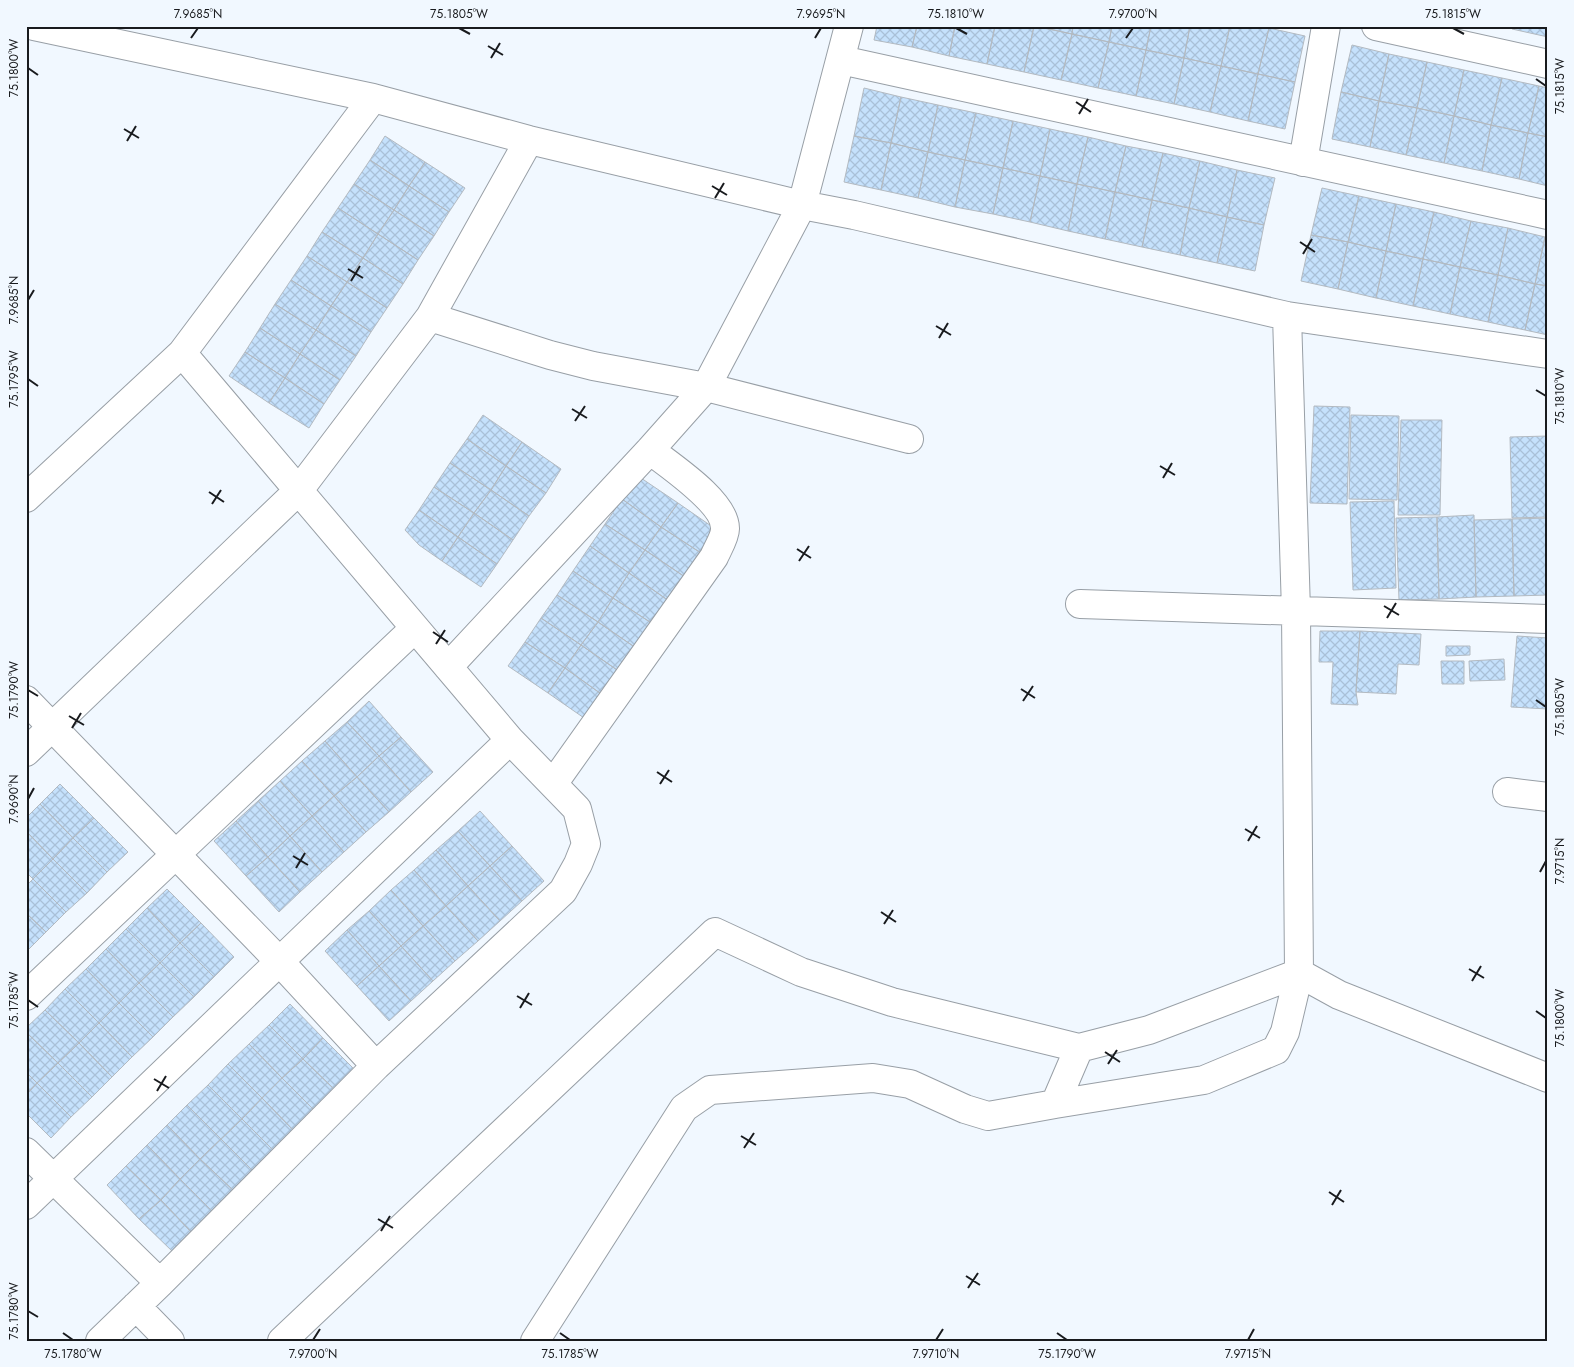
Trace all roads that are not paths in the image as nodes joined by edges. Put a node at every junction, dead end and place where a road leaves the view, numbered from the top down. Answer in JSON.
{"nodes":[{"id":1,"x":34,"y":26,"type":"edge"},
{"id":2,"x":849,"y":26,"type":"edge"},
{"id":3,"x":1326,"y":26,"type":"edge"},
{"id":4,"x":1376,"y":26,"type":"edge"},
{"id":5,"x":841,"y":60,"type":"junction"},
{"id":6,"x":1548,"y":64,"type":"edge"},
{"id":7,"x":372,"y":98,"type":"junction"},
{"id":8,"x":529,"y":140,"type":"junction"},
{"id":9,"x":1303,"y":162,"type":"junction"},
{"id":10,"x":802,"y":205,"type":"junction"},
{"id":11,"x":1548,"y":215,"type":"edge"},
{"id":12,"x":1287,"y":316,"type":"junction"},
{"id":13,"x":430,"y":317,"type":"junction"},
{"id":14,"x":182,"y":353,"type":"junction"},
{"id":15,"x":1548,"y":354,"type":"edge"},
{"id":16,"x":706,"y":387,"type":"junction"},
{"id":17,"x":909,"y":439,"type":"dead end"},
{"id":18,"x":650,"y":450,"type":"junction"},
{"id":19,"x":298,"y":490,"type":"junction"},
{"id":20,"x":26,"y":498,"type":"edge"},
{"id":21,"x":1080,"y":604,"type":"dead end"},
{"id":22,"x":1296,"y":611,"type":"junction"},
{"id":23,"x":1548,"y":619,"type":"edge"},
{"id":24,"x":415,"y":628,"type":"junction"},
{"id":25,"x":448,"y":667,"type":"junction"},
{"id":26,"x":26,"y":700,"type":"edge"},
{"id":27,"x":52,"y":727,"type":"junction"},
{"id":28,"x":510,"y":740,"type":"junction"},
{"id":29,"x":26,"y":752,"type":"edge"},
{"id":30,"x":553,"y":784,"type":"junction"},
{"id":31,"x":1507,"y":792,"type":"dead end"},
{"id":32,"x":1548,"y":797,"type":"edge"},
{"id":33,"x":176,"y":854,"type":"junction"},
{"id":34,"x":280,"y":962,"type":"junction"},
{"id":35,"x":1299,"y":972,"type":"junction"},
{"id":36,"x":26,"y":996,"type":"edge"},
{"id":37,"x":1079,"y":1048,"type":"junction"},
{"id":38,"x":376,"y":1066,"type":"junction"},
{"id":39,"x":1548,"y":1078,"type":"edge"},
{"id":40,"x":1055,"y":1104,"type":"junction"},
{"id":41,"x":26,"y":1152,"type":"edge"},
{"id":42,"x":54,"y":1179,"type":"junction"},
{"id":43,"x":26,"y":1206,"type":"edge"},
{"id":44,"x":160,"y":1283,"type":"junction"},
{"id":45,"x":136,"y":1306,"type":"junction"},
{"id":46,"x":100,"y":1341,"type":"edge"},
{"id":47,"x":170,"y":1341,"type":"edge"},
{"id":48,"x":282,"y":1341,"type":"edge"},
{"id":49,"x":535,"y":1341,"type":"edge"}],
"edges":[{"from":1,"to":7,"type":"street"},
{"from":2,"to":5,"type":"street"},
{"from":3,"to":9,"type":"street"},
{"from":4,"to":6,"type":"street"},
{"from":5,"to":9,"type":"street"},
{"from":5,"to":10,"type":"street"},
{"from":7,"to":8,"type":"street"},
{"from":7,"to":14,"type":"street"},
{"from":8,"to":10,"type":"street"},
{"from":8,"to":13,"type":"street"},
{"from":9,"to":11,"type":"street"},
{"from":10,"to":12,"type":"street"},
{"from":10,"to":16,"type":"street"},
{"from":12,"to":15,"type":"street"},
{"from":12,"to":22,"type":"street"},
{"from":13,"to":16,"type":"street"},
{"from":13,"to":19,"type":"street"},
{"from":14,"to":19,"type":"street"},
{"from":14,"to":20,"type":"street"},
{"from":16,"to":17,"type":"street"},
{"from":16,"to":18,"type":"street"},
{"from":18,"to":25,"type":"street"},
{"from":18,"to":30,"type":"street"},
{"from":19,"to":24,"type":"street"},
{"from":19,"to":27,"type":"street"},
{"from":21,"to":22,"type":"street"},
{"from":22,"to":23,"type":"street"},
{"from":22,"to":35,"type":"street"},
{"from":24,"to":25,"type":"street"},
{"from":24,"to":33,"type":"street"},
{"from":25,"to":28,"type":"street"},
{"from":26,"to":27,"type":"street"},
{"from":27,"to":29,"type":"street"},
{"from":27,"to":33,"type":"street"},
{"from":28,"to":30,"type":"street"},
{"from":28,"to":34,"type":"street"},
{"from":30,"to":38,"type":"street"},
{"from":31,"to":32,"type":"street"},
{"from":33,"to":34,"type":"street"},
{"from":33,"to":36,"type":"street"},
{"from":34,"to":38,"type":"street"},
{"from":34,"to":42,"type":"street"},
{"from":35,"to":37,"type":"street"},
{"from":35,"to":39,"type":"street"},
{"from":35,"to":40,"type":"street"},
{"from":37,"to":40,"type":"street"},
{"from":37,"to":48,"type":"street"},
{"from":38,"to":44,"type":"street"},
{"from":40,"to":49,"type":"street"},
{"from":41,"to":42,"type":"street"},
{"from":42,"to":43,"type":"street"},
{"from":42,"to":44,"type":"street"},
{"from":44,"to":45,"type":"street"},
{"from":45,"to":46,"type":"street"},
{"from":45,"to":47,"type":"street"}]}
